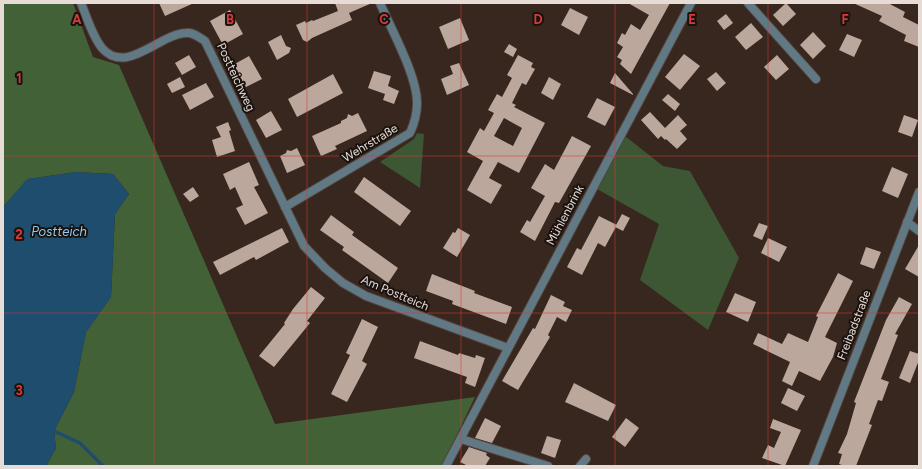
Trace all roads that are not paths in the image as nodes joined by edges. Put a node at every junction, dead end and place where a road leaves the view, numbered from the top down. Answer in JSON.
{"nodes":[{"id":1,"x":81,"y":3,"type":"edge"},
{"id":2,"x":380,"y":3,"type":"edge"},
{"id":3,"x":691,"y":3,"type":"edge"},
{"id":4,"x":748,"y":3,"type":"edge"},
{"id":5,"x":816,"y":79,"type":"dead end"},
{"id":6,"x":919,"y":192,"type":"edge"},
{"id":7,"x":285,"y":207,"type":"junction"},
{"id":8,"x":907,"y":222,"type":"junction"},
{"id":9,"x":919,"y":231,"type":"edge"},
{"id":10,"x":508,"y":348,"type":"junction"},
{"id":11,"x":461,"y":439,"type":"junction"},
{"id":12,"x":586,"y":459,"type":"dead end"},
{"id":13,"x":446,"y":466,"type":"edge"},
{"id":14,"x":548,"y":466,"type":"edge"},
{"id":15,"x":580,"y":466,"type":"edge"},
{"id":16,"x":813,"y":466,"type":"edge"}],
"edges":[{"from":1,"to":7,"type":"street","name":"Postteichweg"},
{"from":2,"to":7,"type":"street","name":"Wehrstraße"},
{"from":3,"to":10,"type":"street","name":"Mühlenbrink"},
{"from":4,"to":5,"type":"street"},
{"from":6,"to":8,"type":"street","name":"Freibadstraße"},
{"from":7,"to":10,"type":"street","name":"Am Postteich"},
{"from":8,"to":9,"type":"street"},
{"from":8,"to":16,"type":"street","name":"Freibadstraße"},
{"from":10,"to":11,"type":"street","name":"Mühlenbrink"},
{"from":11,"to":13,"type":"street","name":"Mühlenbrink"},
{"from":11,"to":14,"type":"street"},
{"from":12,"to":15,"type":"street"}]}
